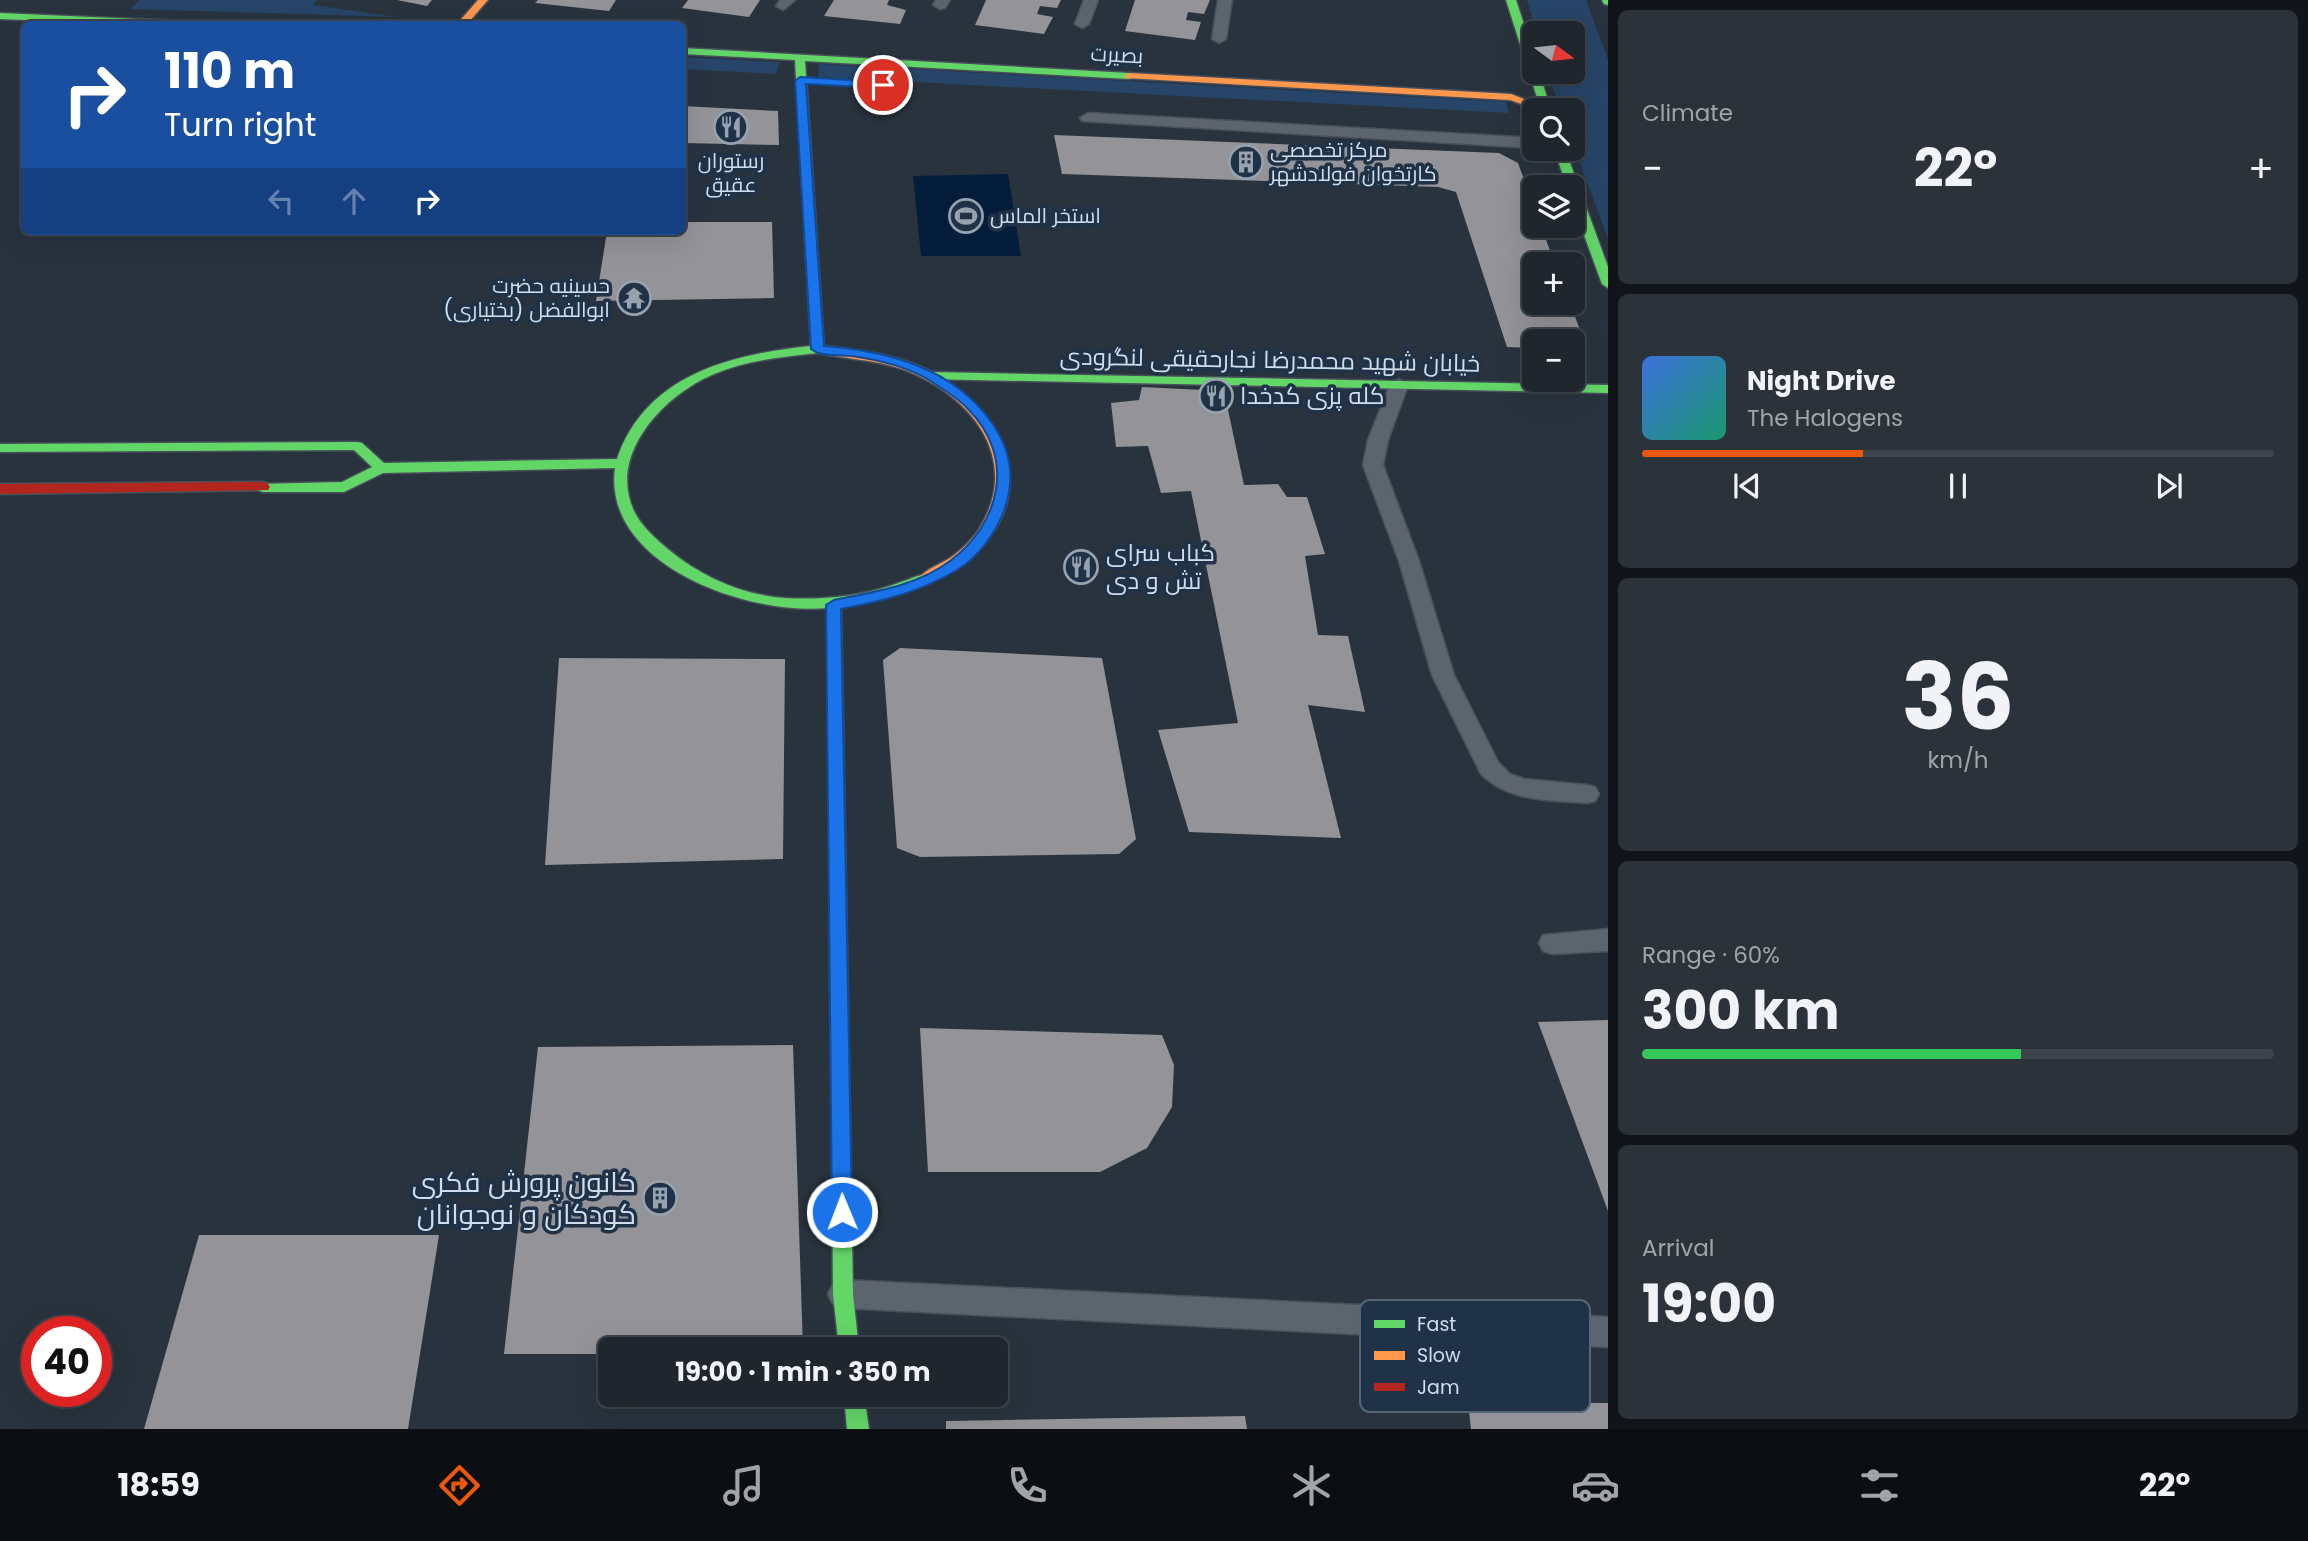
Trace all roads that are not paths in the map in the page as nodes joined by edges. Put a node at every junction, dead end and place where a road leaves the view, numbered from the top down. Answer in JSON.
{"nodes":[{"id":1,"x":483,"y":0,"type":"edge"},
{"id":2,"x":1091,"y":0,"type":"edge"},
{"id":3,"x":1225,"y":0,"type":"edge"},
{"id":4,"x":1511,"y":0,"type":"edge"},
{"id":5,"x":91,"y":3,"type":"dead end"},
{"id":6,"x":0,"y":16,"type":"edge"},
{"id":7,"x":72,"y":20,"type":"junction"},
{"id":8,"x":100,"y":21,"type":"edge"},
{"id":9,"x":465,"y":21,"type":"edge"},
{"id":10,"x":1082,"y":24,"type":"dead end"},
{"id":11,"x":1219,"y":39,"type":"dead end"},
{"id":12,"x":686,"y":51,"type":"edge"},
{"id":13,"x":800,"y":59,"type":"junction"},
{"id":14,"x":1540,"y":98,"type":"edge"},
{"id":15,"x":1522,"y":101,"type":"edge"},
{"id":16,"x":1522,"y":117,"type":"edge"},
{"id":17,"x":1088,"y":118,"type":"dead end"},
{"id":18,"x":1519,"y":118,"type":"dead end"},
{"id":19,"x":1522,"y":142,"type":"edge"},
{"id":20,"x":1585,"y":220,"type":"edge"},
{"id":21,"x":1608,"y":284,"type":"edge"},
{"id":22,"x":818,"y":349,"type":"junction"},
{"id":23,"x":931,"y":376,"type":"junction"},
{"id":24,"x":1399,"y":385,"type":"junction"},
{"id":25,"x":1608,"y":389,"type":"edge"},
{"id":26,"x":0,"y":448,"type":"edge"},
{"id":27,"x":81,"y":448,"type":"junction"},
{"id":28,"x":621,"y":463,"type":"junction"},
{"id":29,"x":381,"y":468,"type":"junction"},
{"id":30,"x":0,"y":489,"type":"edge"},
{"id":31,"x":62,"y":489,"type":"junction"},
{"id":32,"x":834,"y":605,"type":"junction"},
{"id":33,"x":1587,"y":794,"type":"dead end"},
{"id":34,"x":1608,"y":940,"type":"edge"},
{"id":35,"x":1552,"y":943,"type":"dead end"},
{"id":36,"x":843,"y":1294,"type":"junction"},
{"id":37,"x":1360,"y":1320,"type":"edge"},
{"id":38,"x":1590,"y":1331,"type":"edge"},
{"id":39,"x":1608,"y":1332,"type":"edge"},
{"id":40,"x":848,"y":1337,"type":"edge"},
{"id":41,"x":855,"y":1407,"type":"edge"},
{"id":42,"x":858,"y":1429,"type":"edge"}],
"edges":[{"from":1,"to":9,"type":"street"},
{"from":2,"to":10,"type":"lane"},
{"from":3,"to":11,"type":"lane"},
{"from":4,"to":14,"type":"street"},
{"from":5,"to":7,"type":"street"},
{"from":6,"to":7,"type":"street"},
{"from":7,"to":8,"type":"street"},
{"from":12,"to":13,"type":"street","name":"بصیرت"},
{"from":13,"to":15,"type":"street","name":"بصیرت"},
{"from":13,"to":22,"type":"street"},
{"from":16,"to":18,"type":"street"},
{"from":17,"to":19,"type":"lane"},
{"from":20,"to":21,"type":"street"},
{"from":22,"to":23,"type":"street"},
{"from":22,"to":28,"type":"street"},
{"from":23,"to":24,"type":"street","name":"خیابان شهید محمدرضا نجارحقیقی لنگرودی"},
{"from":23,"to":32,"type":"street"},
{"from":24,"to":25,"type":"street","name":"خیابان شهید محمدرضا نجارحقیقی لنگرودی"},
{"from":24,"to":33,"type":"lane"},
{"from":26,"to":27,"type":"street"},
{"from":27,"to":29,"type":"street"},
{"from":27,"to":31,"type":"street"},
{"from":28,"to":29,"type":"street"},
{"from":28,"to":32,"type":"street"},
{"from":29,"to":31,"type":"street"},
{"from":30,"to":31,"type":"street"},
{"from":32,"to":36,"type":"street"},
{"from":34,"to":35,"type":"lane"},
{"from":36,"to":37,"type":"lane"},
{"from":36,"to":40,"type":"street"},
{"from":38,"to":39,"type":"lane"},
{"from":41,"to":42,"type":"street"}]}
